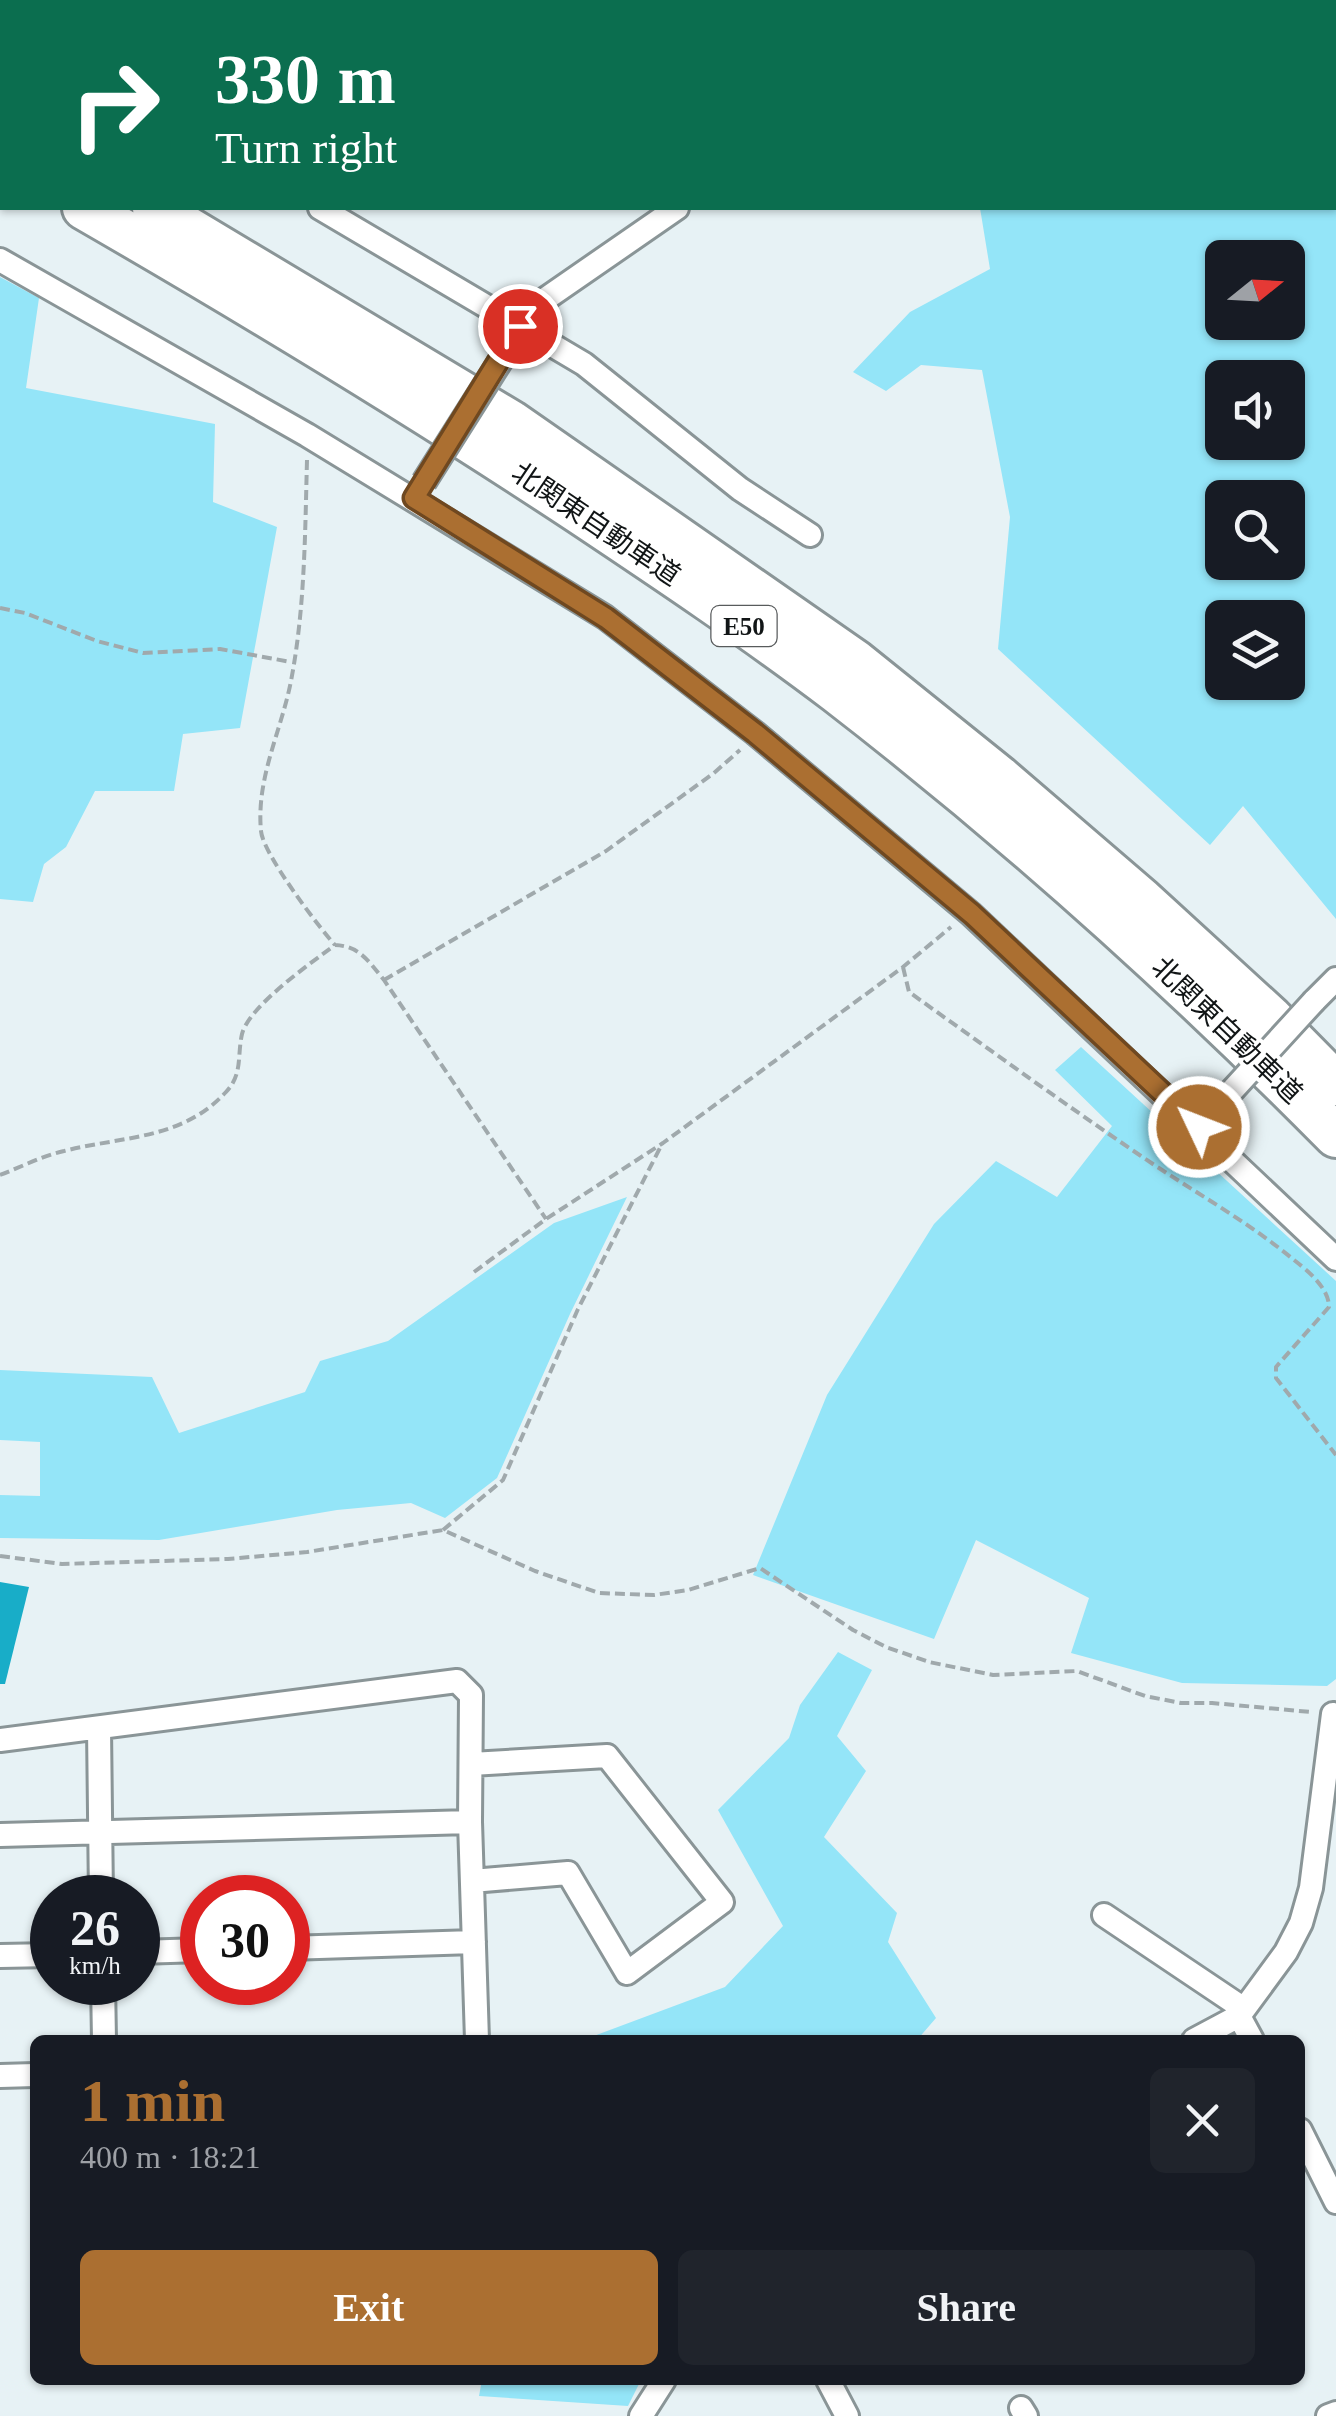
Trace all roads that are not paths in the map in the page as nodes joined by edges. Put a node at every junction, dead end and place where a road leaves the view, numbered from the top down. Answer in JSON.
{"nodes":[{"id":1,"x":87,"y":210,"type":"edge"},
{"id":2,"x":157,"y":210,"type":"edge"},
{"id":3,"x":323,"y":210,"type":"edge"},
{"id":4,"x":674,"y":210,"type":"edge"},
{"id":5,"x":0,"y":260,"type":"edge"},
{"id":6,"x":517,"y":333,"type":"junction"},
{"id":7,"x":419,"y":490,"type":"junction"},
{"id":8,"x":810,"y":535,"type":"dead end"},
{"id":9,"x":1336,"y":978,"type":"edge"},
{"id":10,"x":1336,"y":1084,"type":"edge"},
{"id":11,"x":1203,"y":1122,"type":"junction"},
{"id":12,"x":1336,"y":1136,"type":"edge"},
{"id":13,"x":1336,"y":1259,"type":"edge"},
{"id":14,"x":1333,"y":1714,"type":"road end"},
{"id":15,"x":99,"y":1728,"type":"junction"},
{"id":16,"x":0,"y":1740,"type":"edge"},
{"id":17,"x":471,"y":1764,"type":"junction"},
{"id":18,"x":470,"y":1822,"type":"junction"},
{"id":19,"x":99,"y":1832,"type":"junction"},
{"id":20,"x":0,"y":1835,"type":"edge"},
{"id":21,"x":100,"y":1875,"type":"edge"},
{"id":22,"x":472,"y":1880,"type":"junction"},
{"id":23,"x":1104,"y":1916,"type":"dead end"},
{"id":24,"x":474,"y":1942,"type":"junction"},
{"id":25,"x":310,"y":1947,"type":"edge"},
{"id":26,"x":30,"y":1955,"type":"edge"},
{"id":27,"x":0,"y":1956,"type":"edge"},
{"id":28,"x":104,"y":2005,"type":"edge"},
{"id":29,"x":1241,"y":2012,"type":"junction"},
{"id":30,"x":104,"y":2035,"type":"edge"},
{"id":31,"x":477,"y":2035,"type":"edge"},
{"id":32,"x":1202,"y":2035,"type":"edge"},
{"id":33,"x":1250,"y":2035,"type":"edge"},
{"id":34,"x":30,"y":2075,"type":"edge"},
{"id":35,"x":0,"y":2076,"type":"edge"},
{"id":36,"x":1305,"y":2140,"type":"edge"},
{"id":37,"x":1336,"y":2202,"type":"edge"},
{"id":38,"x":661,"y":2385,"type":"edge"},
{"id":39,"x":831,"y":2385,"type":"edge"},
{"id":40,"x":1336,"y":2413,"type":"edge"},
{"id":41,"x":641,"y":2416,"type":"edge"},
{"id":42,"x":847,"y":2416,"type":"edge"},
{"id":43,"x":1328,"y":2416,"type":"edge"}],
"edges":[{"from":1,"to":12,"type":"highway","name":"北関東自動車道","number":"E50"},
{"from":2,"to":10,"type":"highway","name":"北関東自動車道","number":"E50"},
{"from":3,"to":6,"type":"street"},
{"from":4,"to":6,"type":"street"},
{"from":5,"to":7,"type":"street"},
{"from":6,"to":7,"type":"street","bridge":true},
{"from":6,"to":8,"type":"street"},
{"from":7,"to":11,"type":"street"},
{"from":9,"to":11,"type":"street","bridge":true},
{"from":11,"to":13,"type":"street"},
{"from":14,"to":29,"type":"street"},
{"from":15,"to":16,"type":"street"},
{"from":15,"to":17,"type":"street"},
{"from":15,"to":19,"type":"street"},
{"from":17,"to":18,"type":"street"},
{"from":17,"to":22,"type":"street"},
{"from":18,"to":19,"type":"street"},
{"from":18,"to":22,"type":"street"},
{"from":19,"to":20,"type":"street"},
{"from":19,"to":21,"type":"street"},
{"from":22,"to":24,"type":"street"},
{"from":23,"to":29,"type":"street"},
{"from":24,"to":25,"type":"street"},
{"from":24,"to":31,"type":"street"},
{"from":26,"to":27,"type":"street"},
{"from":28,"to":30,"type":"street"},
{"from":29,"to":32,"type":"street"},
{"from":29,"to":33,"type":"street"},
{"from":34,"to":35,"type":"street"},
{"from":36,"to":37,"type":"street"},
{"from":38,"to":41,"type":"street"},
{"from":39,"to":42,"type":"street"},
{"from":40,"to":43,"type":"street"}]}
